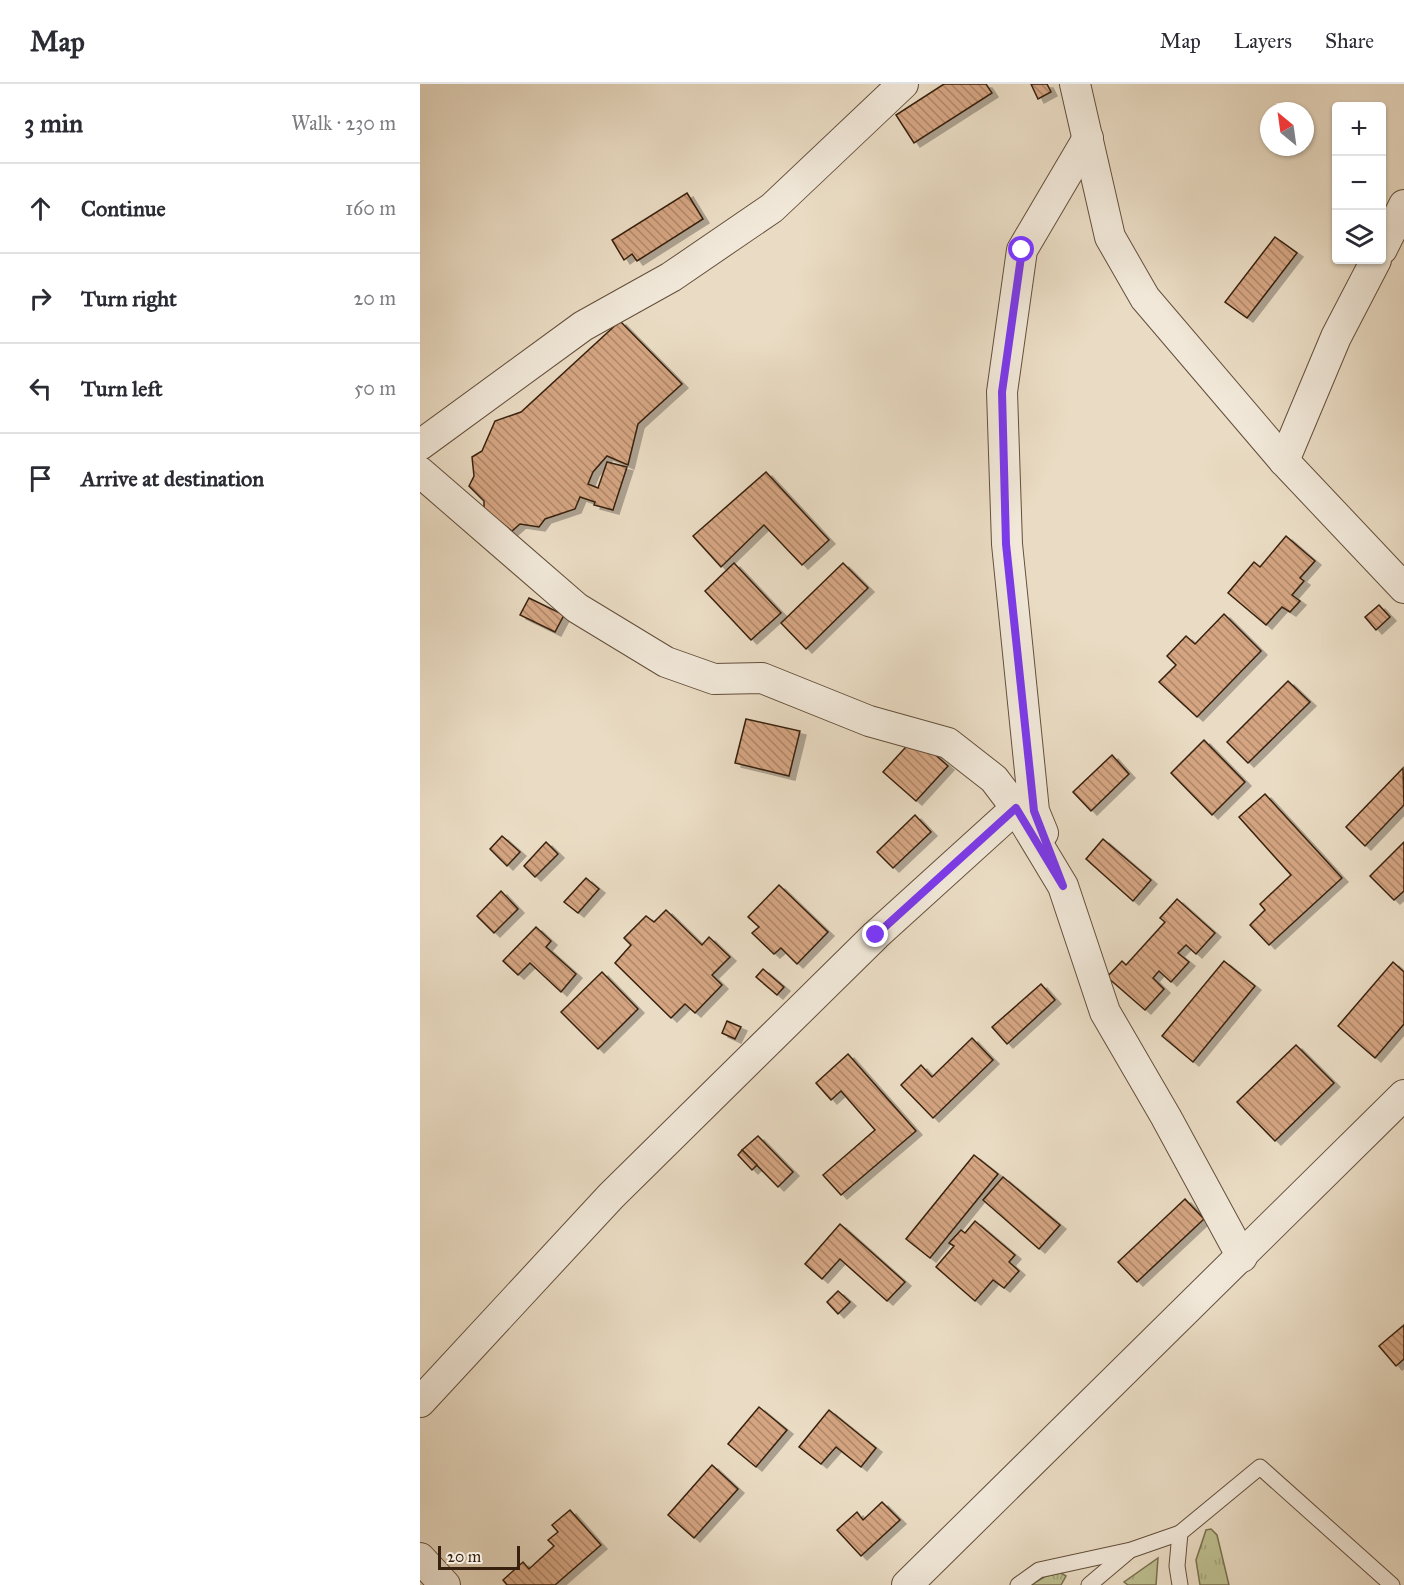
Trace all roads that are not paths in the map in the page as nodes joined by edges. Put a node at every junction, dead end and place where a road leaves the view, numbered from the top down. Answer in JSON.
{"nodes":[{"id":1,"x":903,"y":84,"type":"edge"},
{"id":2,"x":1077,"y":85,"type":"edge"},
{"id":3,"x":1088,"y":138,"type":"junction"},
{"id":4,"x":1404,"y":205,"type":"edge"},
{"id":5,"x":1386,"y":241,"type":"edge"},
{"id":6,"x":1374,"y":264,"type":"edge"},
{"id":7,"x":420,"y":445,"type":"edge"},
{"id":8,"x":1284,"y":461,"type":"junction"},
{"id":9,"x":420,"y":472,"type":"edge"},
{"id":10,"x":1404,"y":588,"type":"edge"},
{"id":11,"x":1016,"y":808,"type":"junction"},
{"id":12,"x":1063,"y":886,"type":"junction"},
{"id":13,"x":1404,"y":1095,"type":"edge"},
{"id":14,"x":1242,"y":1257,"type":"junction"},
{"id":15,"x":420,"y":1402,"type":"edge"},
{"id":16,"x":1180,"y":1533,"type":"junction"},
{"id":17,"x":1131,"y":1550,"type":"junction"},
{"id":18,"x":420,"y":1558,"type":"edge"},
{"id":19,"x":446,"y":1585,"type":"edge"},
{"id":20,"x":907,"y":1585,"type":"edge"},
{"id":21,"x":1018,"y":1585,"type":"edge"},
{"id":22,"x":1089,"y":1585,"type":"edge"},
{"id":23,"x":1180,"y":1585,"type":"edge"},
{"id":24,"x":1392,"y":1585,"type":"edge"}],
"edges":[{"from":1,"to":7,"type":"street"},
{"from":2,"to":3,"type":"street"},
{"from":3,"to":8,"type":"street"},
{"from":3,"to":12,"type":"street"},
{"from":4,"to":5,"type":"street"},
{"from":6,"to":8,"type":"street"},
{"from":8,"to":10,"type":"street"},
{"from":9,"to":11,"type":"street"},
{"from":11,"to":12,"type":"street"},
{"from":11,"to":15,"type":"street"},
{"from":12,"to":14,"type":"street"},
{"from":13,"to":14,"type":"street"},
{"from":14,"to":20,"type":"street"},
{"from":16,"to":17,"type":"lane"},
{"from":16,"to":23,"type":"lane"},
{"from":16,"to":24,"type":"lane"},
{"from":17,"to":21,"type":"lane"},
{"from":17,"to":22,"type":"lane"},
{"from":18,"to":19,"type":"street"}]}
